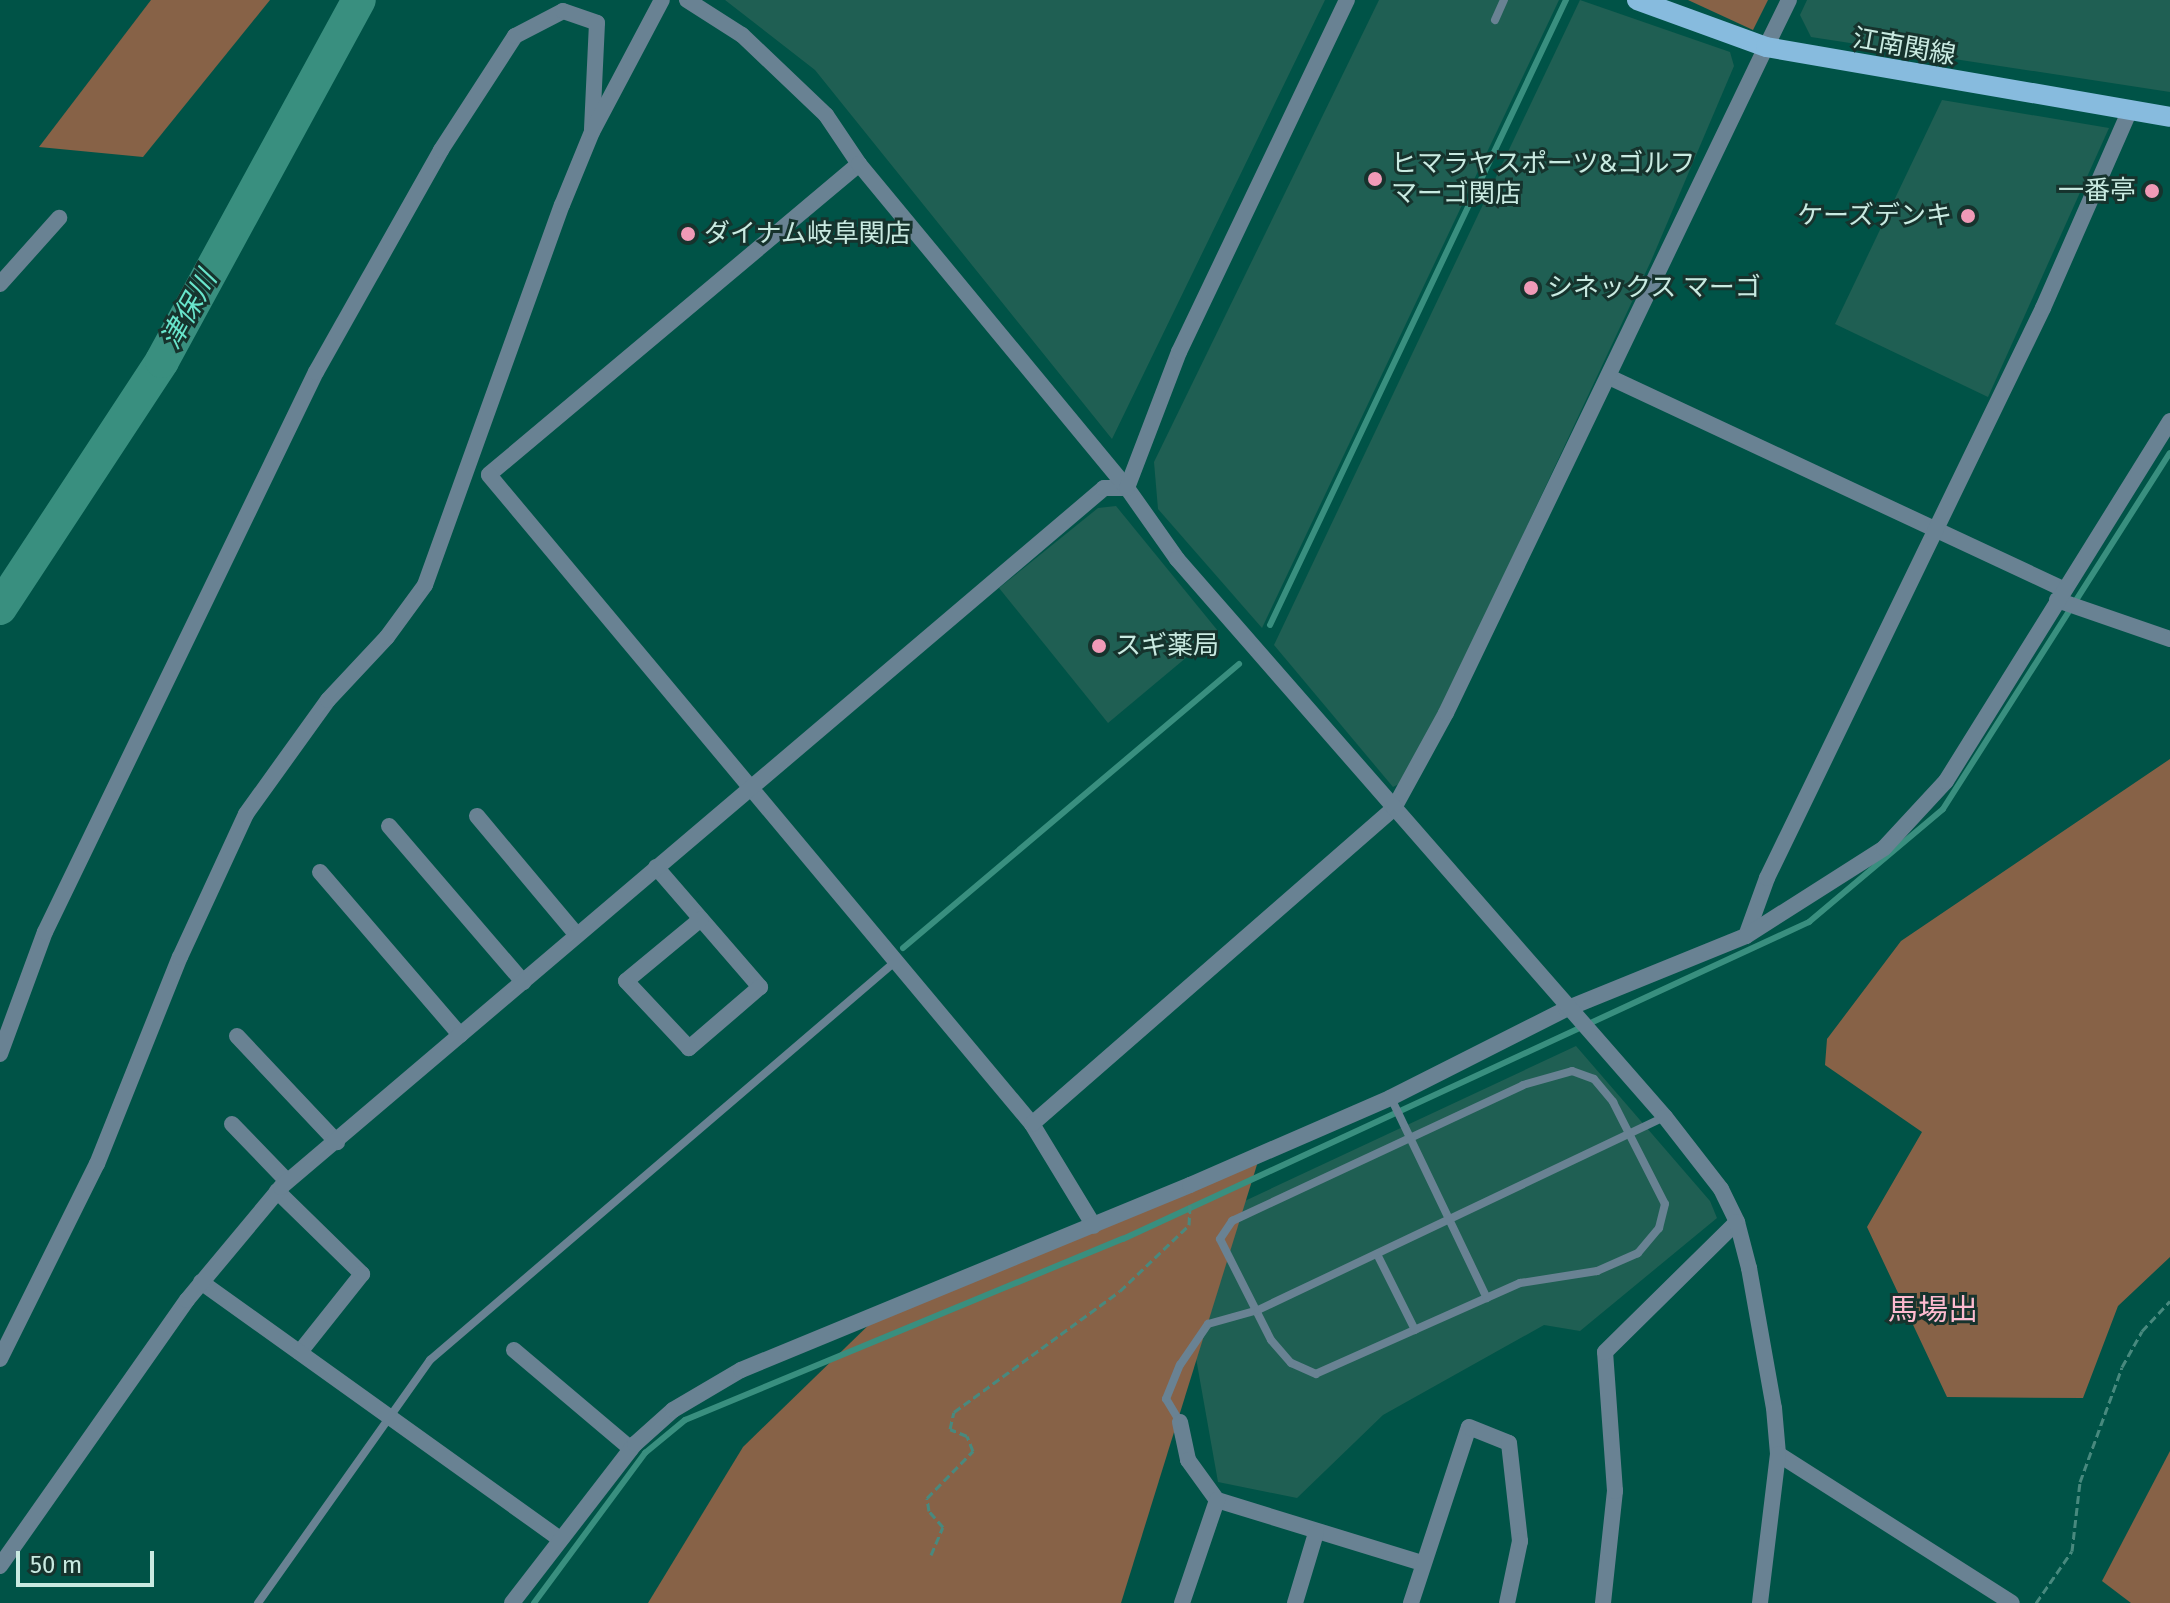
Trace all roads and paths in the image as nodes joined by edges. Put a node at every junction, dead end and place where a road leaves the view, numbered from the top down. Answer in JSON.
{"nodes":[{"id":1,"x":662,"y":0,"type":"edge"},
{"id":2,"x":687,"y":0,"type":"edge"},
{"id":3,"x":1347,"y":0,"type":"edge"},
{"id":4,"x":1504,"y":0,"type":"edge"},
{"id":5,"x":1637,"y":0,"type":"edge"},
{"id":6,"x":1789,"y":0,"type":"edge"},
{"id":7,"x":1495,"y":20,"type":"dead end"},
{"id":8,"x":1766,"y":47,"type":"junction"},
{"id":9,"x":2130,"y":110,"type":"junction"},
{"id":10,"x":2170,"y":117,"type":"edge"},
{"id":11,"x":592,"y":132,"type":"junction"},
{"id":12,"x":859,"y":164,"type":"junction"},
{"id":13,"x":59,"y":218,"type":"dead end"},
{"id":14,"x":0,"y":284,"type":"edge"},
{"id":15,"x":1609,"y":377,"type":"junction"},
{"id":16,"x":2170,"y":421,"type":"edge"},
{"id":17,"x":1127,"y":488,"type":"junction"},
{"id":18,"x":1934,"y":532,"type":"junction"},
{"id":19,"x":2060,"y":594,"type":"junction"},
{"id":20,"x":2170,"y":639,"type":"edge"},
{"id":21,"x":752,"y":786,"type":"junction"},
{"id":22,"x":1394,"y":808,"type":"junction"},
{"id":23,"x":477,"y":816,"type":"dead end"},
{"id":24,"x":389,"y":826,"type":"dead end"},
{"id":25,"x":656,"y":867,"type":"junction"},
{"id":26,"x":320,"y":872,"type":"dead end"},
{"id":27,"x":701,"y":919,"type":"junction"},
{"id":28,"x":577,"y":935,"type":"junction"},
{"id":29,"x":1746,"y":936,"type":"junction"},
{"id":30,"x":897,"y":960,"type":"junction"},
{"id":31,"x":523,"y":982,"type":"junction"},
{"id":32,"x":1566,"y":1009,"type":"junction"},
{"id":33,"x":460,"y":1035,"type":"junction"},
{"id":34,"x":237,"y":1036,"type":"dead end"},
{"id":35,"x":0,"y":1054,"type":"edge"},
{"id":36,"x":1390,"y":1098,"type":"junction"},
{"id":37,"x":1665,"y":1117,"type":"junction"},
{"id":38,"x":232,"y":1124,"type":"dead end"},
{"id":39,"x":1032,"y":1124,"type":"junction"},
{"id":40,"x":1633,"y":1132,"type":"junction"},
{"id":41,"x":1409,"y":1138,"type":"junction"},
{"id":42,"x":337,"y":1142,"type":"junction"},
{"id":43,"x":1190,"y":1185,"type":"junction"},
{"id":44,"x":282,"y":1186,"type":"junction"},
{"id":45,"x":1450,"y":1219,"type":"junction"},
{"id":46,"x":1737,"y":1222,"type":"junction"},
{"id":47,"x":1094,"y":1226,"type":"junction"},
{"id":48,"x":1377,"y":1254,"type":"junction"},
{"id":49,"x":201,"y":1282,"type":"junction"},
{"id":50,"x":1487,"y":1298,"type":"junction"},
{"id":51,"x":2170,"y":1301,"type":"edge"},
{"id":52,"x":1258,"y":1310,"type":"junction"},
{"id":53,"x":1415,"y":1330,"type":"junction"},
{"id":54,"x":514,"y":1350,"type":"dead end"},
{"id":55,"x":300,"y":1352,"type":"junction"},
{"id":56,"x":0,"y":1359,"type":"edge"},
{"id":57,"x":389,"y":1417,"type":"junction"},
{"id":58,"x":1180,"y":1422,"type":"joint"},
{"id":59,"x":631,"y":1449,"type":"junction"},
{"id":60,"x":1778,"y":1454,"type":"junction"},
{"id":61,"x":1217,"y":1500,"type":"junction"},
{"id":62,"x":1316,"y":1533,"type":"junction"},
{"id":63,"x":559,"y":1538,"type":"junction"},
{"id":64,"x":931,"y":1555,"type":"dead end"},
{"id":65,"x":1422,"y":1563,"type":"junction"},
{"id":66,"x":0,"y":1566,"type":"edge"},
{"id":67,"x":258,"y":1603,"type":"edge"},
{"id":68,"x":512,"y":1603,"type":"edge"},
{"id":69,"x":1182,"y":1603,"type":"edge"},
{"id":70,"x":1295,"y":1603,"type":"edge"},
{"id":71,"x":1411,"y":1603,"type":"edge"},
{"id":72,"x":1507,"y":1603,"type":"edge"},
{"id":73,"x":1603,"y":1603,"type":"edge"},
{"id":74,"x":1760,"y":1603,"type":"edge"},
{"id":75,"x":2012,"y":1603,"type":"edge"},
{"id":76,"x":2036,"y":1603,"type":"edge"}],
"edges":[{"from":1,"to":11,"type":"street"},
{"from":2,"to":12,"type":"street"},
{"from":3,"to":17,"type":"street"},
{"from":4,"to":7,"type":"lane"},
{"from":5,"to":8,"type":"main road","name":"江南関線"},
{"from":6,"to":8,"type":"street"},
{"from":8,"to":9,"type":"main road","name":"江南関線"},
{"from":8,"to":15,"type":"street"},
{"from":9,"to":10,"type":"main road","name":"江南関線"},
{"from":9,"to":18,"type":"street"},
{"from":11,"to":35,"type":"street"},
{"from":11,"to":56,"type":"street"},
{"from":12,"to":17,"type":"street"},
{"from":12,"to":21,"type":"street"},
{"from":13,"to":14,"type":"street"},
{"from":15,"to":18,"type":"street"},
{"from":15,"to":22,"type":"street"},
{"from":16,"to":19,"type":"street"},
{"from":17,"to":21,"type":"street"},
{"from":17,"to":22,"type":"street"},
{"from":18,"to":19,"type":"street"},
{"from":18,"to":29,"type":"street"},
{"from":19,"to":20,"type":"street"},
{"from":19,"to":29,"type":"street"},
{"from":21,"to":25,"type":"street"},
{"from":21,"to":30,"type":"street"},
{"from":22,"to":32,"type":"street"},
{"from":22,"to":39,"type":"street"},
{"from":23,"to":28,"type":"street"},
{"from":24,"to":31,"type":"street"},
{"from":25,"to":27,"type":"street"},
{"from":25,"to":28,"type":"street"},
{"from":26,"to":33,"type":"street"},
{"from":27,"to":27,"type":"street"},
{"from":28,"to":31,"type":"street"},
{"from":29,"to":32,"type":"street"},
{"from":30,"to":39,"type":"street"},
{"from":30,"to":57,"type":"lane"},
{"from":31,"to":33,"type":"street"},
{"from":32,"to":36,"type":"street"},
{"from":32,"to":37,"type":"street"},
{"from":33,"to":42,"type":"street"},
{"from":34,"to":42,"type":"street"},
{"from":36,"to":41,"type":"lane"},
{"from":36,"to":43,"type":"street"},
{"from":37,"to":40,"type":"lane"},
{"from":37,"to":46,"type":"street"},
{"from":38,"to":44,"type":"street"},
{"from":39,"to":47,"type":"street"},
{"from":40,"to":41,"type":"lane"},
{"from":40,"to":45,"type":"lane"},
{"from":40,"to":50,"type":"lane"},
{"from":41,"to":45,"type":"lane"},
{"from":41,"to":52,"type":"lane"},
{"from":42,"to":44,"type":"street"},
{"from":43,"to":47,"type":"street"},
{"from":43,"to":64,"type":"path"},
{"from":44,"to":49,"type":"street"},
{"from":44,"to":55,"type":"street"},
{"from":45,"to":48,"type":"lane"},
{"from":45,"to":50,"type":"lane"},
{"from":46,"to":60,"type":"street"},
{"from":46,"to":73,"type":"street"},
{"from":47,"to":59,"type":"street"},
{"from":48,"to":52,"type":"lane"},
{"from":48,"to":53,"type":"lane"},
{"from":49,"to":55,"type":"street"},
{"from":49,"to":66,"type":"street"},
{"from":50,"to":53,"type":"lane"},
{"from":51,"to":76,"type":"path"},
{"from":52,"to":53,"type":"lane"},
{"from":52,"to":58,"type":"lane"},
{"from":54,"to":59,"type":"street"},
{"from":55,"to":57,"type":"street"},
{"from":57,"to":63,"type":"street"},
{"from":57,"to":67,"type":"lane"},
{"from":58,"to":61,"type":"street"},
{"from":59,"to":63,"type":"street"},
{"from":60,"to":74,"type":"street"},
{"from":60,"to":75,"type":"street"},
{"from":61,"to":62,"type":"street"},
{"from":61,"to":69,"type":"street"},
{"from":62,"to":65,"type":"street"},
{"from":62,"to":70,"type":"street"},
{"from":63,"to":68,"type":"street"},
{"from":65,"to":71,"type":"street"},
{"from":65,"to":72,"type":"street"}]}
